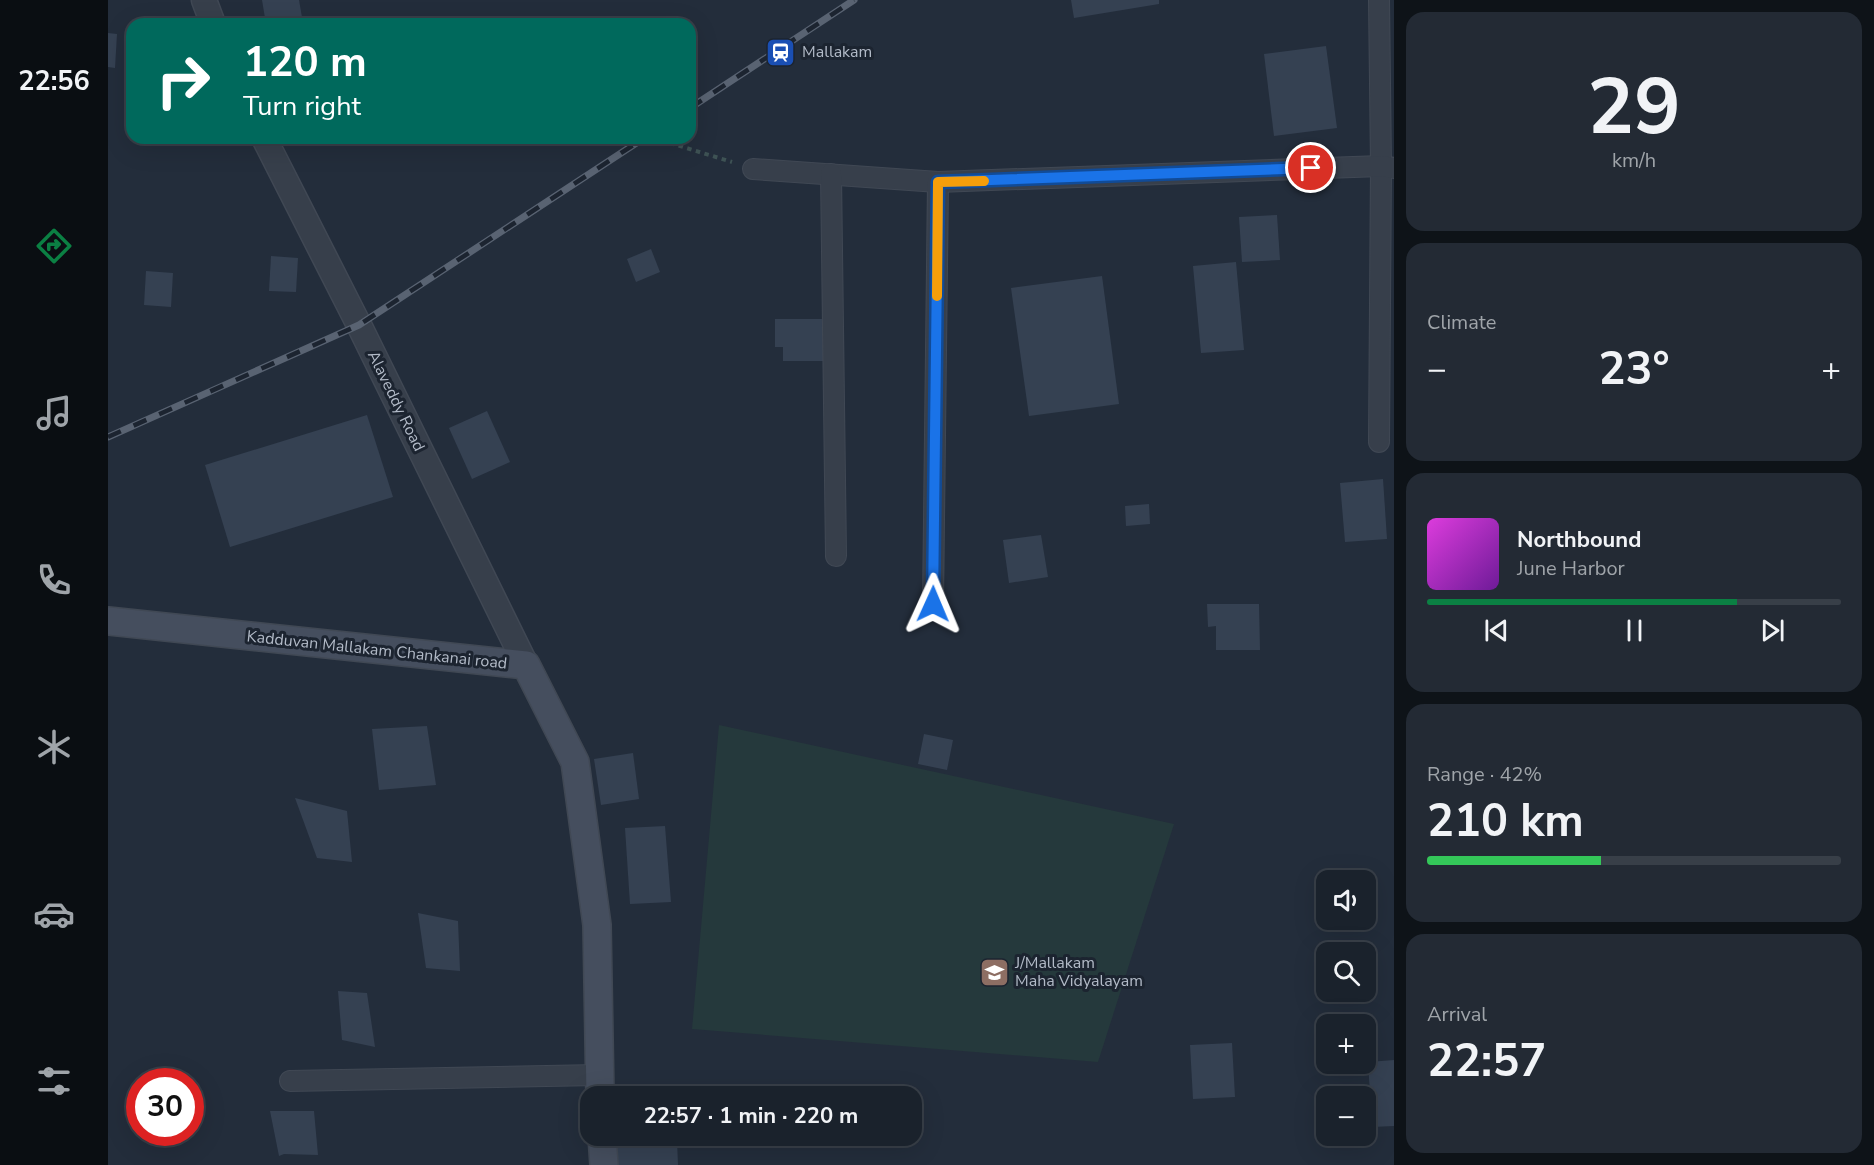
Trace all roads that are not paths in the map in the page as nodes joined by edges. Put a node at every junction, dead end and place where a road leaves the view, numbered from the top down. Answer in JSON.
{"nodes":[{"id":1,"x":204,"y":0,"type":"edge"},
{"id":2,"x":1379,"y":0,"type":"edge"},
{"id":3,"x":211,"y":18,"type":"edge"},
{"id":4,"x":267,"y":144,"type":"edge"},
{"id":5,"x":1387,"y":167,"type":"edge"},
{"id":6,"x":753,"y":169,"type":"road end"},
{"id":7,"x":831,"y":174,"type":"junction"},
{"id":8,"x":938,"y":182,"type":"junction"},
{"id":9,"x":1379,"y":442,"type":"dead end"},
{"id":10,"x":836,"y":556,"type":"dead end"},
{"id":11,"x":933,"y":604,"type":"dead end"},
{"id":12,"x":108,"y":621,"type":"edge"},
{"id":13,"x":526,"y":665,"type":"junction"},
{"id":14,"x":290,"y":1081,"type":"dead end"},
{"id":15,"x":599,"y":1086,"type":"edge"},
{"id":16,"x":603,"y":1146,"type":"edge"},
{"id":17,"x":604,"y":1165,"type":"edge"}],
"edges":[{"from":1,"to":3,"type":"street"},
{"from":2,"to":5,"type":"street"},
{"from":4,"to":13,"type":"street","name":"Alaveddy Road"},
{"from":5,"to":8,"type":"street"},
{"from":5,"to":9,"type":"street"},
{"from":6,"to":7,"type":"street"},
{"from":7,"to":8,"type":"street"},
{"from":7,"to":10,"type":"street"},
{"from":8,"to":11,"type":"street"},
{"from":12,"to":13,"type":"main road","name":"Kadduvan Mallakam Chankanai road"},
{"from":13,"to":15,"type":"main road","name":"Kadduvan Mallakam Chankanai road"},
{"from":14,"to":15,"type":"street"},
{"from":16,"to":17,"type":"main road"}]}
